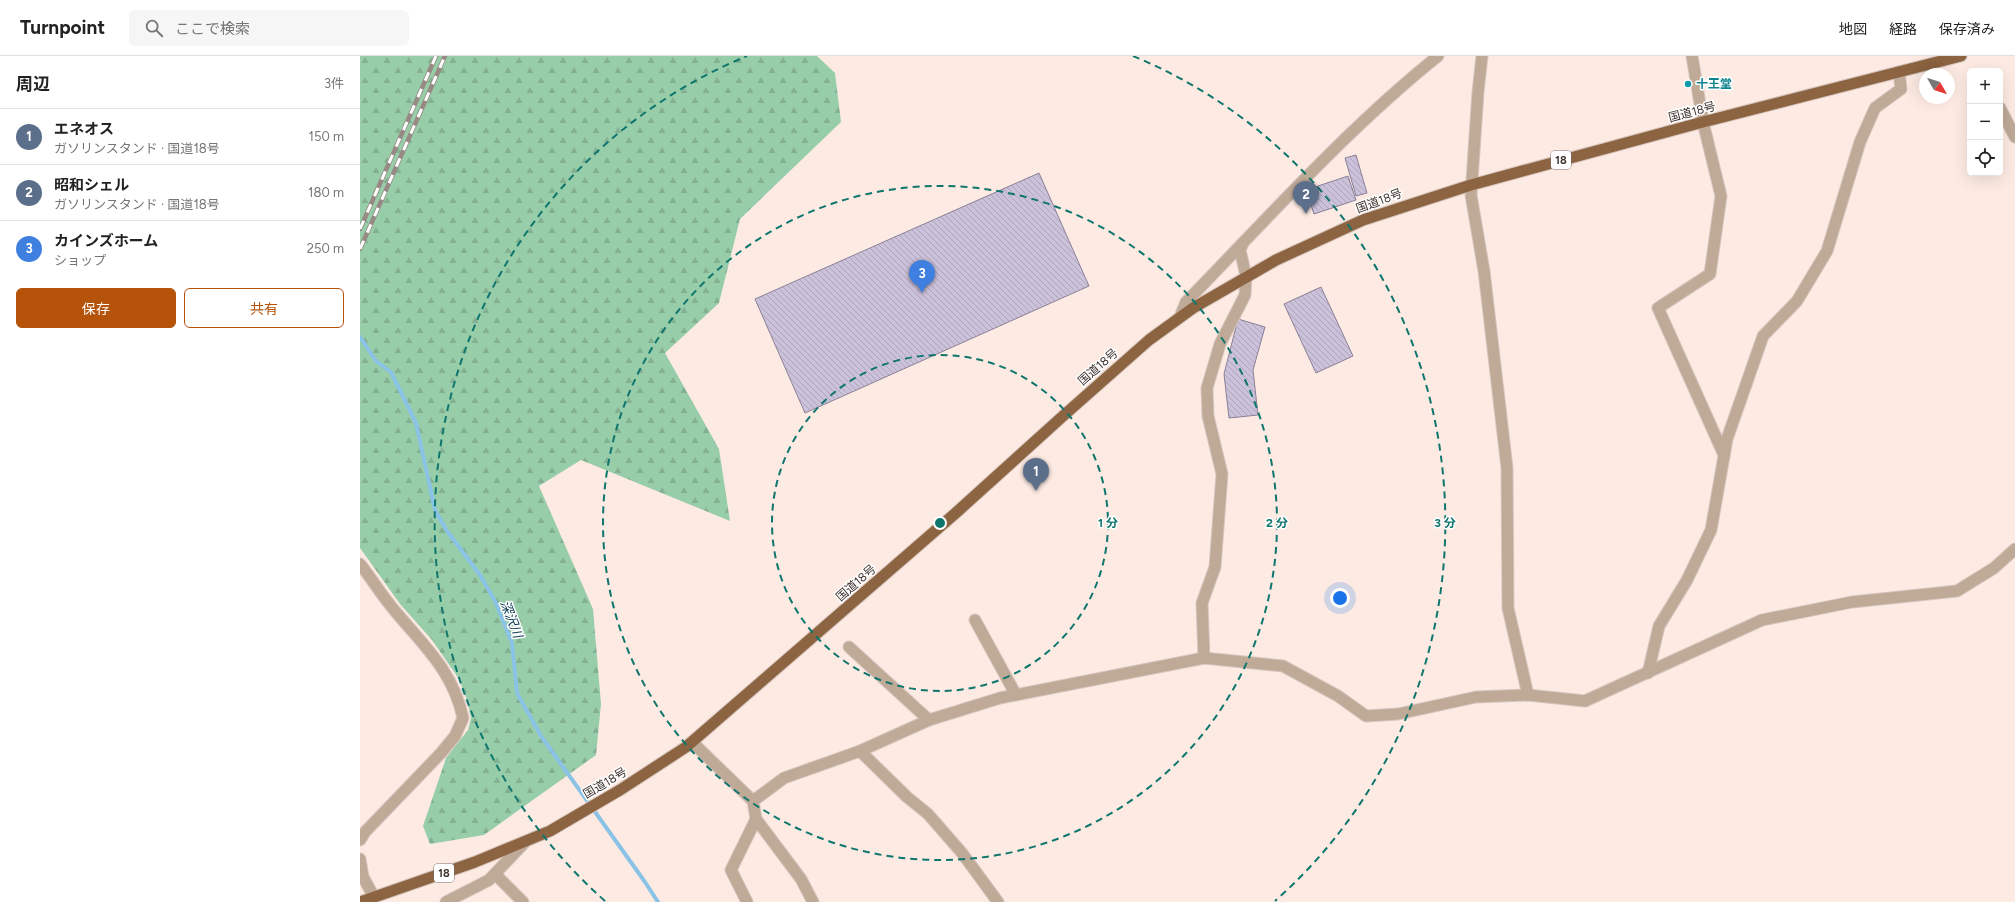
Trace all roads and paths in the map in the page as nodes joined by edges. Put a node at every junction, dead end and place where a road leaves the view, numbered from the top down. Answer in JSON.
{"nodes":[{"id":1,"x":1438,"y":56,"type":"edge"},
{"id":2,"x":1482,"y":56,"type":"edge"},
{"id":3,"x":1692,"y":56,"type":"edge"},
{"id":4,"x":1962,"y":56,"type":"edge"},
{"id":5,"x":1946,"y":58,"type":"edge"},
{"id":6,"x":1899,"y":72,"type":"junction"},
{"id":7,"x":2003,"y":114,"type":"edge"},
{"id":8,"x":1703,"y":122,"type":"junction"},
{"id":9,"x":2015,"y":137,"type":"edge"},
{"id":10,"x":1470,"y":185,"type":"junction"},
{"id":11,"x":1243,"y":243,"type":"junction"},
{"id":12,"x":1246,"y":276,"type":"junction"},
{"id":13,"x":1180,"y":317,"type":"junction"},
{"id":14,"x":1724,"y":455,"type":"junction"},
{"id":15,"x":2015,"y":549,"type":"edge"},
{"id":16,"x":360,"y":564,"type":"edge"},
{"id":17,"x":975,"y":620,"type":"dead end"},
{"id":18,"x":849,"y":647,"type":"dead end"},
{"id":19,"x":1204,"y":658,"type":"junction"},
{"id":20,"x":1648,"y":673,"type":"junction"},
{"id":21,"x":1016,"y":695,"type":"junction"},
{"id":22,"x":1528,"y":695,"type":"junction"},
{"id":23,"x":929,"y":720,"type":"junction"},
{"id":24,"x":689,"y":744,"type":"junction"},
{"id":25,"x":860,"y":751,"type":"junction"},
{"id":26,"x":753,"y":801,"type":"junction"},
{"id":27,"x":756,"y":819,"type":"junction"},
{"id":28,"x":360,"y":840,"type":"edge"},
{"id":29,"x":526,"y":841,"type":"junction"},
{"id":30,"x":360,"y":859,"type":"edge"},
{"id":31,"x":495,"y":874,"type":"junction"},
{"id":32,"x":374,"y":897,"type":"junction"},
{"id":33,"x":360,"y":902,"type":"edge"},
{"id":34,"x":446,"y":902,"type":"edge"},
{"id":35,"x":523,"y":902,"type":"edge"},
{"id":36,"x":747,"y":902,"type":"edge"},
{"id":37,"x":813,"y":902,"type":"edge"},
{"id":38,"x":998,"y":902,"type":"edge"}],
"edges":[{"from":1,"to":11,"type":"street"},
{"from":2,"to":10,"type":"street"},
{"from":3,"to":8,"type":"street"},
{"from":4,"to":5,"type":"highway","name":"国道18号","number":"18"},
{"from":5,"to":6,"type":"highway","name":"国道18号","number":"18"},
{"from":6,"to":8,"type":"highway","name":"国道18号","number":"18"},
{"from":6,"to":14,"type":"street"},
{"from":7,"to":9,"type":"street"},
{"from":8,"to":10,"type":"highway","name":"国道18号","number":"18"},
{"from":8,"to":14,"type":"street"},
{"from":10,"to":12,"type":"highway","name":"国道18号","number":"18"},
{"from":10,"to":22,"type":"street"},
{"from":11,"to":12,"type":"street"},
{"from":11,"to":13,"type":"street"},
{"from":12,"to":13,"type":"highway","name":"国道18号","number":"18"},
{"from":12,"to":19,"type":"street"},
{"from":13,"to":24,"type":"highway","name":"国道18号","number":"18"},
{"from":14,"to":20,"type":"street"},
{"from":15,"to":20,"type":"street"},
{"from":16,"to":28,"type":"street"},
{"from":17,"to":21,"type":"street"},
{"from":18,"to":23,"type":"street"},
{"from":19,"to":21,"type":"street"},
{"from":19,"to":22,"type":"street"},
{"from":20,"to":22,"type":"street"},
{"from":21,"to":23,"type":"street"},
{"from":23,"to":25,"type":"street"},
{"from":24,"to":26,"type":"street"},
{"from":24,"to":29,"type":"highway","name":"国道18号","number":"18"},
{"from":25,"to":26,"type":"street"},
{"from":25,"to":38,"type":"street"},
{"from":26,"to":27,"type":"street"},
{"from":27,"to":36,"type":"street"},
{"from":27,"to":37,"type":"street"},
{"from":29,"to":31,"type":"street"},
{"from":29,"to":32,"type":"highway","name":"国道18号","number":"18"},
{"from":30,"to":32,"type":"street"},
{"from":31,"to":34,"type":"street"},
{"from":31,"to":35,"type":"street"},
{"from":32,"to":33,"type":"highway","name":"国道18号","number":"18"}]}
